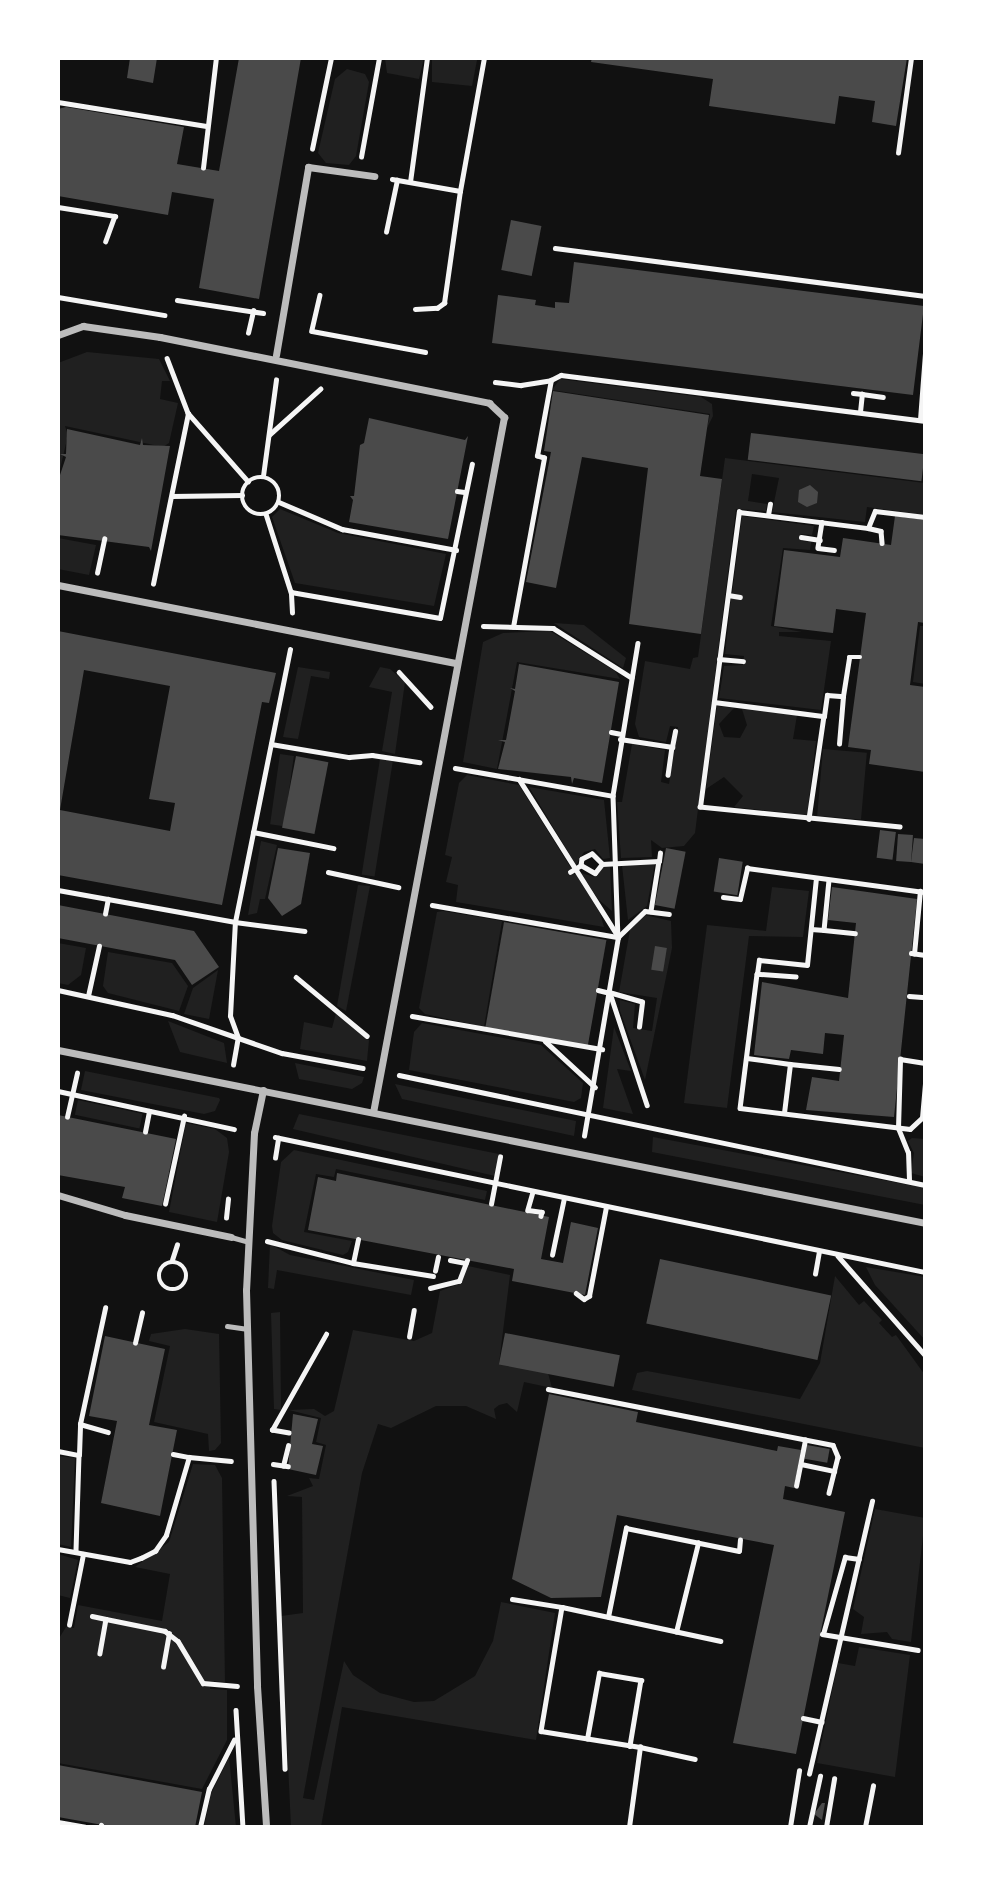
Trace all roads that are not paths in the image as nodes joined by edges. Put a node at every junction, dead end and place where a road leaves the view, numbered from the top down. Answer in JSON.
{"nodes":[{"id":1,"x":374,"y":176,"type":"road end"},
{"id":2,"x":58,"y":335,"type":"edge"},
{"id":3,"x":276,"y":360,"type":"junction"},
{"id":4,"x":58,"y":585,"type":"edge"},
{"id":5,"x":455,"y":663,"type":"junction"},
{"id":6,"x":58,"y":1050,"type":"edge"},
{"id":7,"x":263,"y":1090,"type":"junction"},
{"id":8,"x":373,"y":1112,"type":"junction"},
{"id":9,"x":58,"y":1195,"type":"edge"},
{"id":10,"x":925,"y":1223,"type":"edge"},
{"id":11,"x":231,"y":1237,"type":"joint"},
{"id":12,"x":248,"y":1242,"type":"junction"},
{"id":13,"x":227,"y":1326,"type":"dead end"},
{"id":14,"x":248,"y":1329,"type":"junction"},
{"id":15,"x":266,"y":1827,"type":"edge"}],
"edges":[{"from":1,"to":3,"type":"street"},
{"from":2,"to":3,"type":"street"},
{"from":3,"to":5,"type":"street"},
{"from":4,"to":5,"type":"street"},
{"from":5,"to":8,"type":"street"},
{"from":6,"to":7,"type":"street"},
{"from":7,"to":8,"type":"street"},
{"from":7,"to":12,"type":"street"},
{"from":8,"to":10,"type":"street"},
{"from":9,"to":11,"type":"street"},
{"from":11,"to":12,"type":"lane"},
{"from":12,"to":14,"type":"street"},
{"from":13,"to":14,"type":"lane"},
{"from":14,"to":15,"type":"street"}]}
